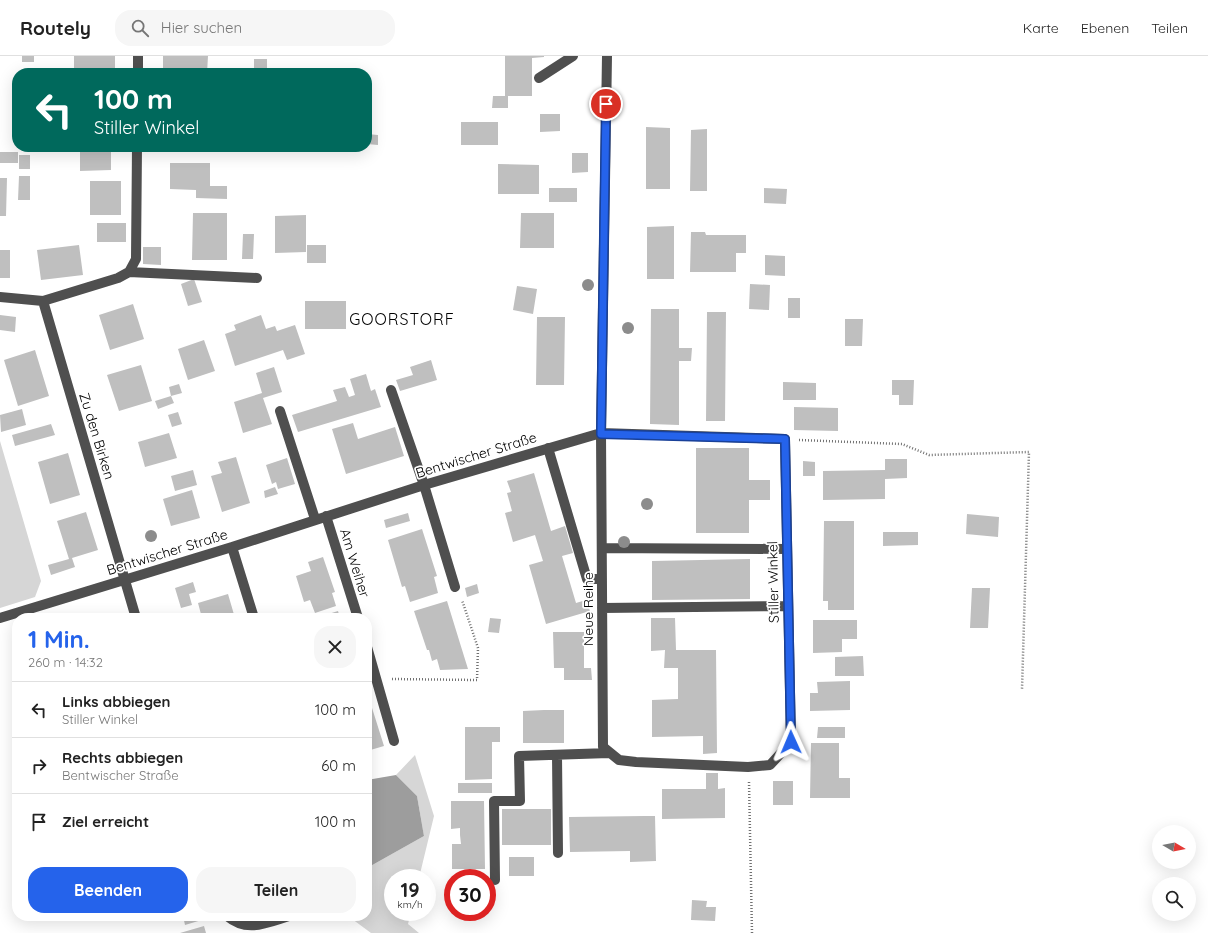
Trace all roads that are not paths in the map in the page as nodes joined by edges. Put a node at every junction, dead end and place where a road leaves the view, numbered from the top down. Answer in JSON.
{"nodes":[{"id":1,"x":138,"y":56,"type":"edge"},
{"id":2,"x":573,"y":56,"type":"edge"},
{"id":3,"x":607,"y":56,"type":"edge"},
{"id":4,"x":138,"y":68,"type":"edge"},
{"id":5,"x":539,"y":78,"type":"dead end"},
{"id":6,"x":137,"y":152,"type":"edge"},
{"id":7,"x":129,"y":272,"type":"junction"},
{"id":8,"x":257,"y":278,"type":"dead end"},
{"id":9,"x":0,"y":297,"type":"edge"},
{"id":10,"x":43,"y":300,"type":"junction"},
{"id":11,"x":390,"y":390,"type":"dead end"},
{"id":12,"x":280,"y":411,"type":"dead end"},
{"id":13,"x":601,"y":434,"type":"junction"},
{"id":14,"x":548,"y":448,"type":"junction"},
{"id":15,"x":424,"y":485,"type":"junction"},
{"id":16,"x":326,"y":516,"type":"junction"},
{"id":17,"x":315,"y":519,"type":"junction"},
{"id":18,"x":232,"y":547,"type":"junction"},
{"id":19,"x":602,"y":548,"type":"junction"},
{"id":20,"x":786,"y":549,"type":"junction"},
{"id":21,"x":125,"y":579,"type":"junction"},
{"id":22,"x":602,"y":579,"type":"junction"},
{"id":23,"x":455,"y":587,"type":"road end"},
{"id":24,"x":787,"y":606,"type":"junction"},
{"id":25,"x":602,"y":608,"type":"junction"},
{"id":26,"x":16,"y":613,"type":"edge"},
{"id":27,"x":135,"y":613,"type":"edge"},
{"id":28,"x":252,"y":613,"type":"edge"},
{"id":29,"x":356,"y":613,"type":"edge"},
{"id":30,"x":12,"y":614,"type":"edge"},
{"id":31,"x":0,"y":618,"type":"edge"},
{"id":32,"x":372,"y":664,"type":"edge"},
{"id":33,"x":394,"y":741,"type":"dead end"},
{"id":34,"x":609,"y":753,"type":"junction"},
{"id":35,"x":556,"y":755,"type":"junction"},
{"id":36,"x":558,"y":853,"type":"dead end"},
{"id":37,"x":495,"y":869,"type":"edge"},
{"id":38,"x":233,"y":921,"type":"edge"},
{"id":39,"x":272,"y":921,"type":"edge"}],
"edges":[{"from":1,"to":4,"type":"street"},
{"from":2,"to":5,"type":"street"},
{"from":3,"to":13,"type":"street"},
{"from":6,"to":7,"type":"street"},
{"from":7,"to":8,"type":"street"},
{"from":7,"to":10,"type":"street"},
{"from":9,"to":10,"type":"street"},
{"from":10,"to":21,"type":"street","name":"Zu den Birken"},
{"from":11,"to":15,"type":"street"},
{"from":12,"to":17,"type":"street"},
{"from":13,"to":14,"type":"street","name":"Bentwischer Straße"},
{"from":13,"to":19,"type":"street","name":"Neue Reihe"},
{"from":13,"to":20,"type":"street","name":"Stiller Winkel"},
{"from":14,"to":15,"type":"street","name":"Bentwischer Straße"},
{"from":14,"to":22,"type":"street"},
{"from":15,"to":16,"type":"street","name":"Bentwischer Straße"},
{"from":15,"to":23,"type":"street"},
{"from":16,"to":17,"type":"street","name":"Bentwischer Straße"},
{"from":16,"to":29,"type":"street","name":"Am Weiher"},
{"from":17,"to":18,"type":"street","name":"Bentwischer Straße"},
{"from":18,"to":21,"type":"street","name":"Bentwischer Straße"},
{"from":18,"to":28,"type":"street"},
{"from":19,"to":20,"type":"street"},
{"from":19,"to":22,"type":"street","name":"Neue Reihe"},
{"from":20,"to":24,"type":"street","name":"Stiller Winkel"},
{"from":21,"to":26,"type":"street","name":"Bentwischer Straße"},
{"from":21,"to":27,"type":"street","name":"Zu den Birken"},
{"from":22,"to":25,"type":"street","name":"Neue Reihe"},
{"from":24,"to":25,"type":"street"},
{"from":24,"to":34,"type":"street","name":"Stiller Winkel"},
{"from":25,"to":34,"type":"street","name":"Neue Reihe"},
{"from":30,"to":31,"type":"street","name":"Bentwischer Straße"},
{"from":32,"to":33,"type":"street"},
{"from":34,"to":35,"type":"street"},
{"from":35,"to":36,"type":"street"},
{"from":35,"to":37,"type":"street"},
{"from":38,"to":39,"type":"street"}]}
